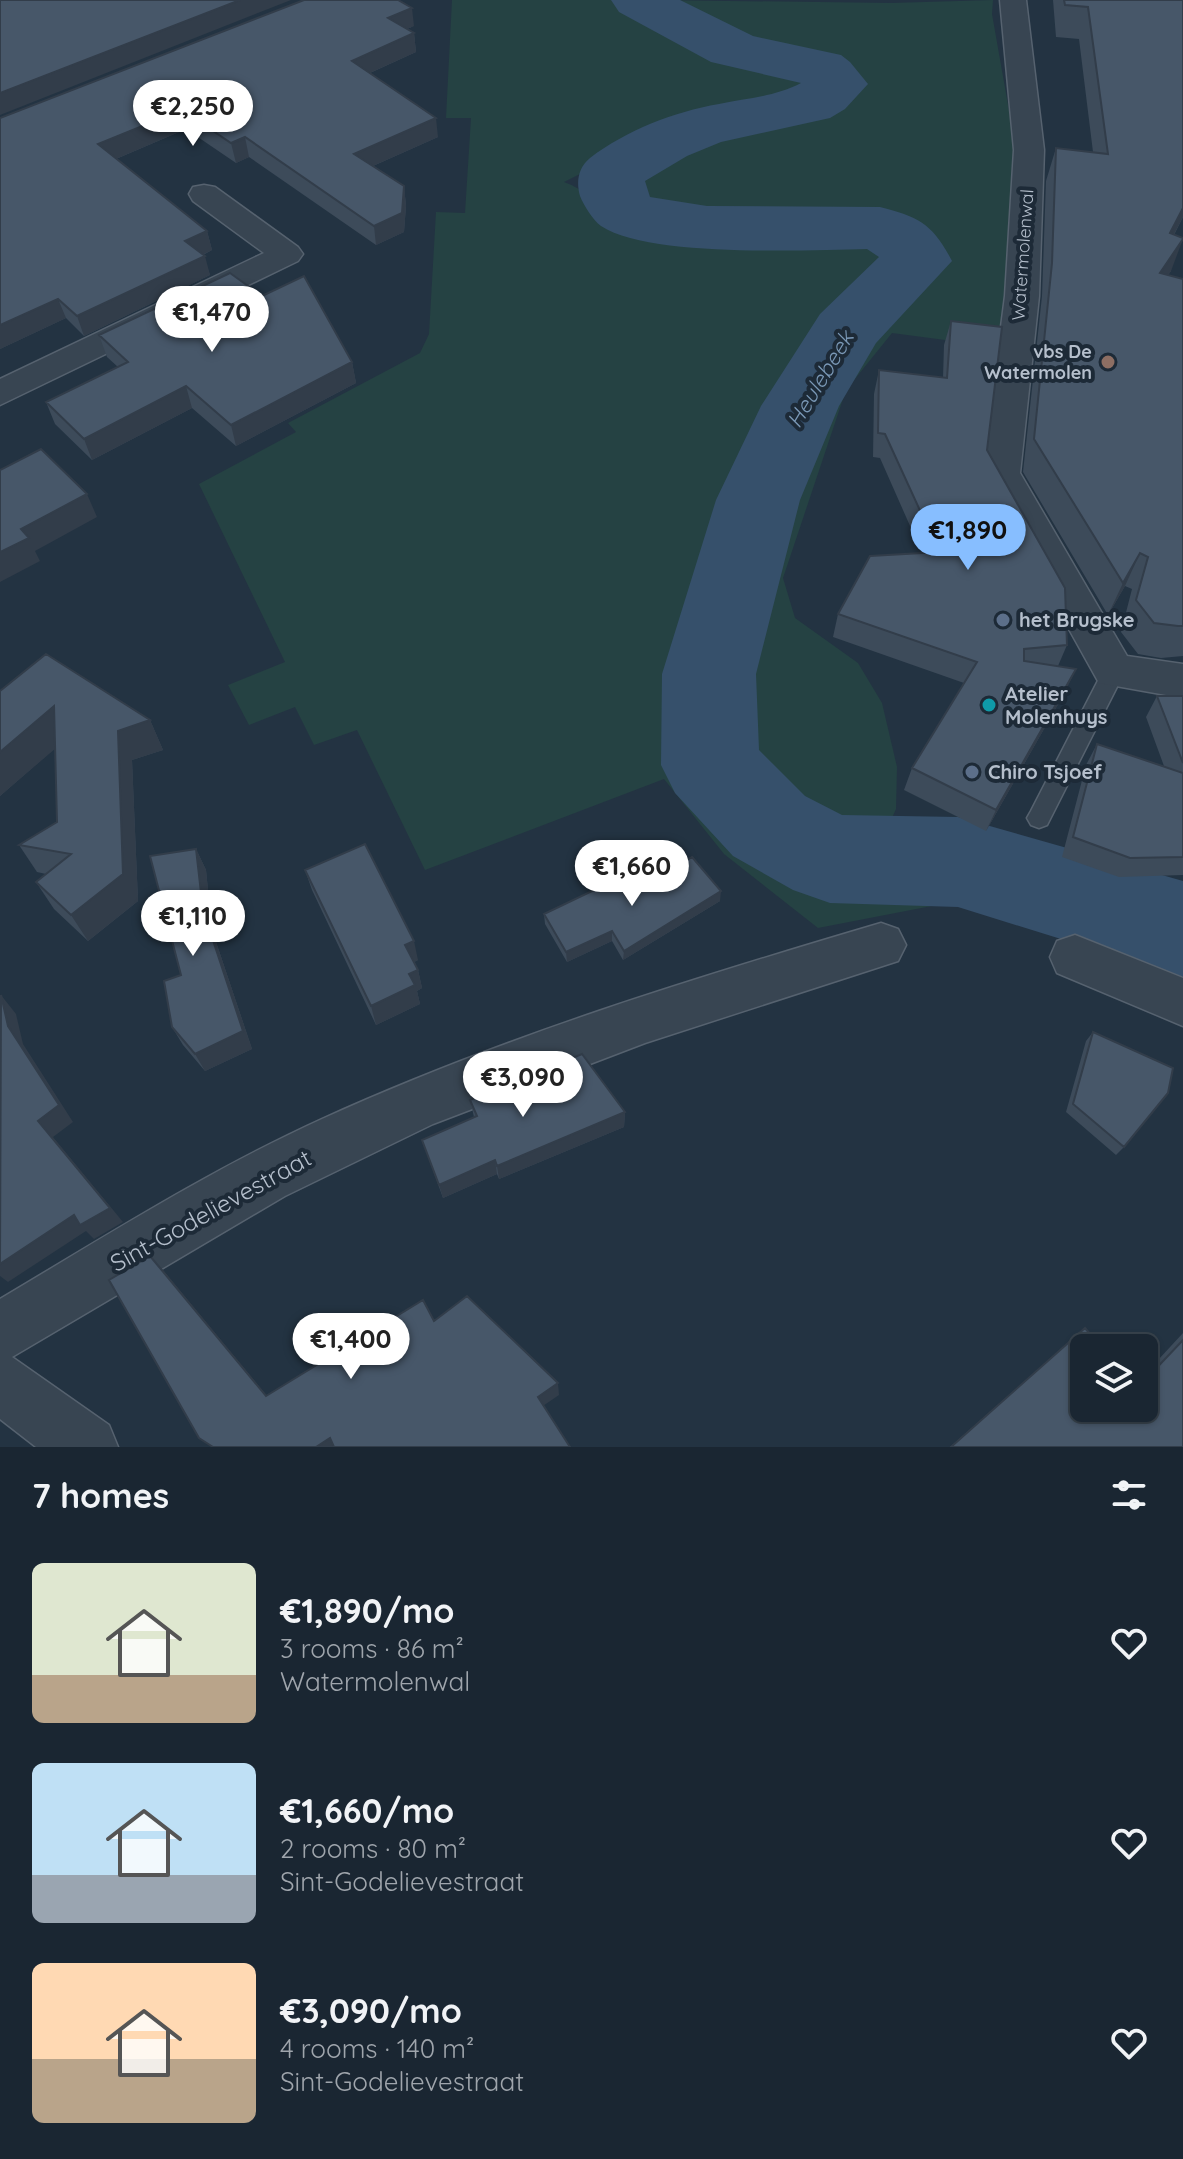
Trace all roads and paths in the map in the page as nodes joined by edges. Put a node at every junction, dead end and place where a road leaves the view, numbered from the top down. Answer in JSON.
{"nodes":[{"id":1,"x":1013,"y":0,"type":"edge"},
{"id":2,"x":204,"y":194,"type":"dead end"},
{"id":3,"x":0,"y":393,"type":"edge"},
{"id":4,"x":1114,"y":671,"type":"junction"},
{"id":5,"x":1183,"y":681,"type":"edge"},
{"id":6,"x":1039,"y":818,"type":"dead end"},
{"id":7,"x":881,"y":945,"type":"dead end"},
{"id":8,"x":1075,"y":957,"type":"dead end"},
{"id":9,"x":1183,"y":1002,"type":"edge"},
{"id":10,"x":0,"y":1332,"type":"edge"},
{"id":11,"x":0,"y":1382,"type":"edge"},
{"id":12,"x":87,"y":1447,"type":"edge"}],
"edges":[{"from":1,"to":4,"type":"street","name":"Watermolenwal"},
{"from":2,"to":3,"type":"street"},
{"from":4,"to":5,"type":"street"},
{"from":4,"to":6,"type":"lane"},
{"from":7,"to":10,"type":"street","name":"Sint-Godelievestraat"},
{"from":8,"to":9,"type":"street"},
{"from":11,"to":12,"type":"street"}]}
